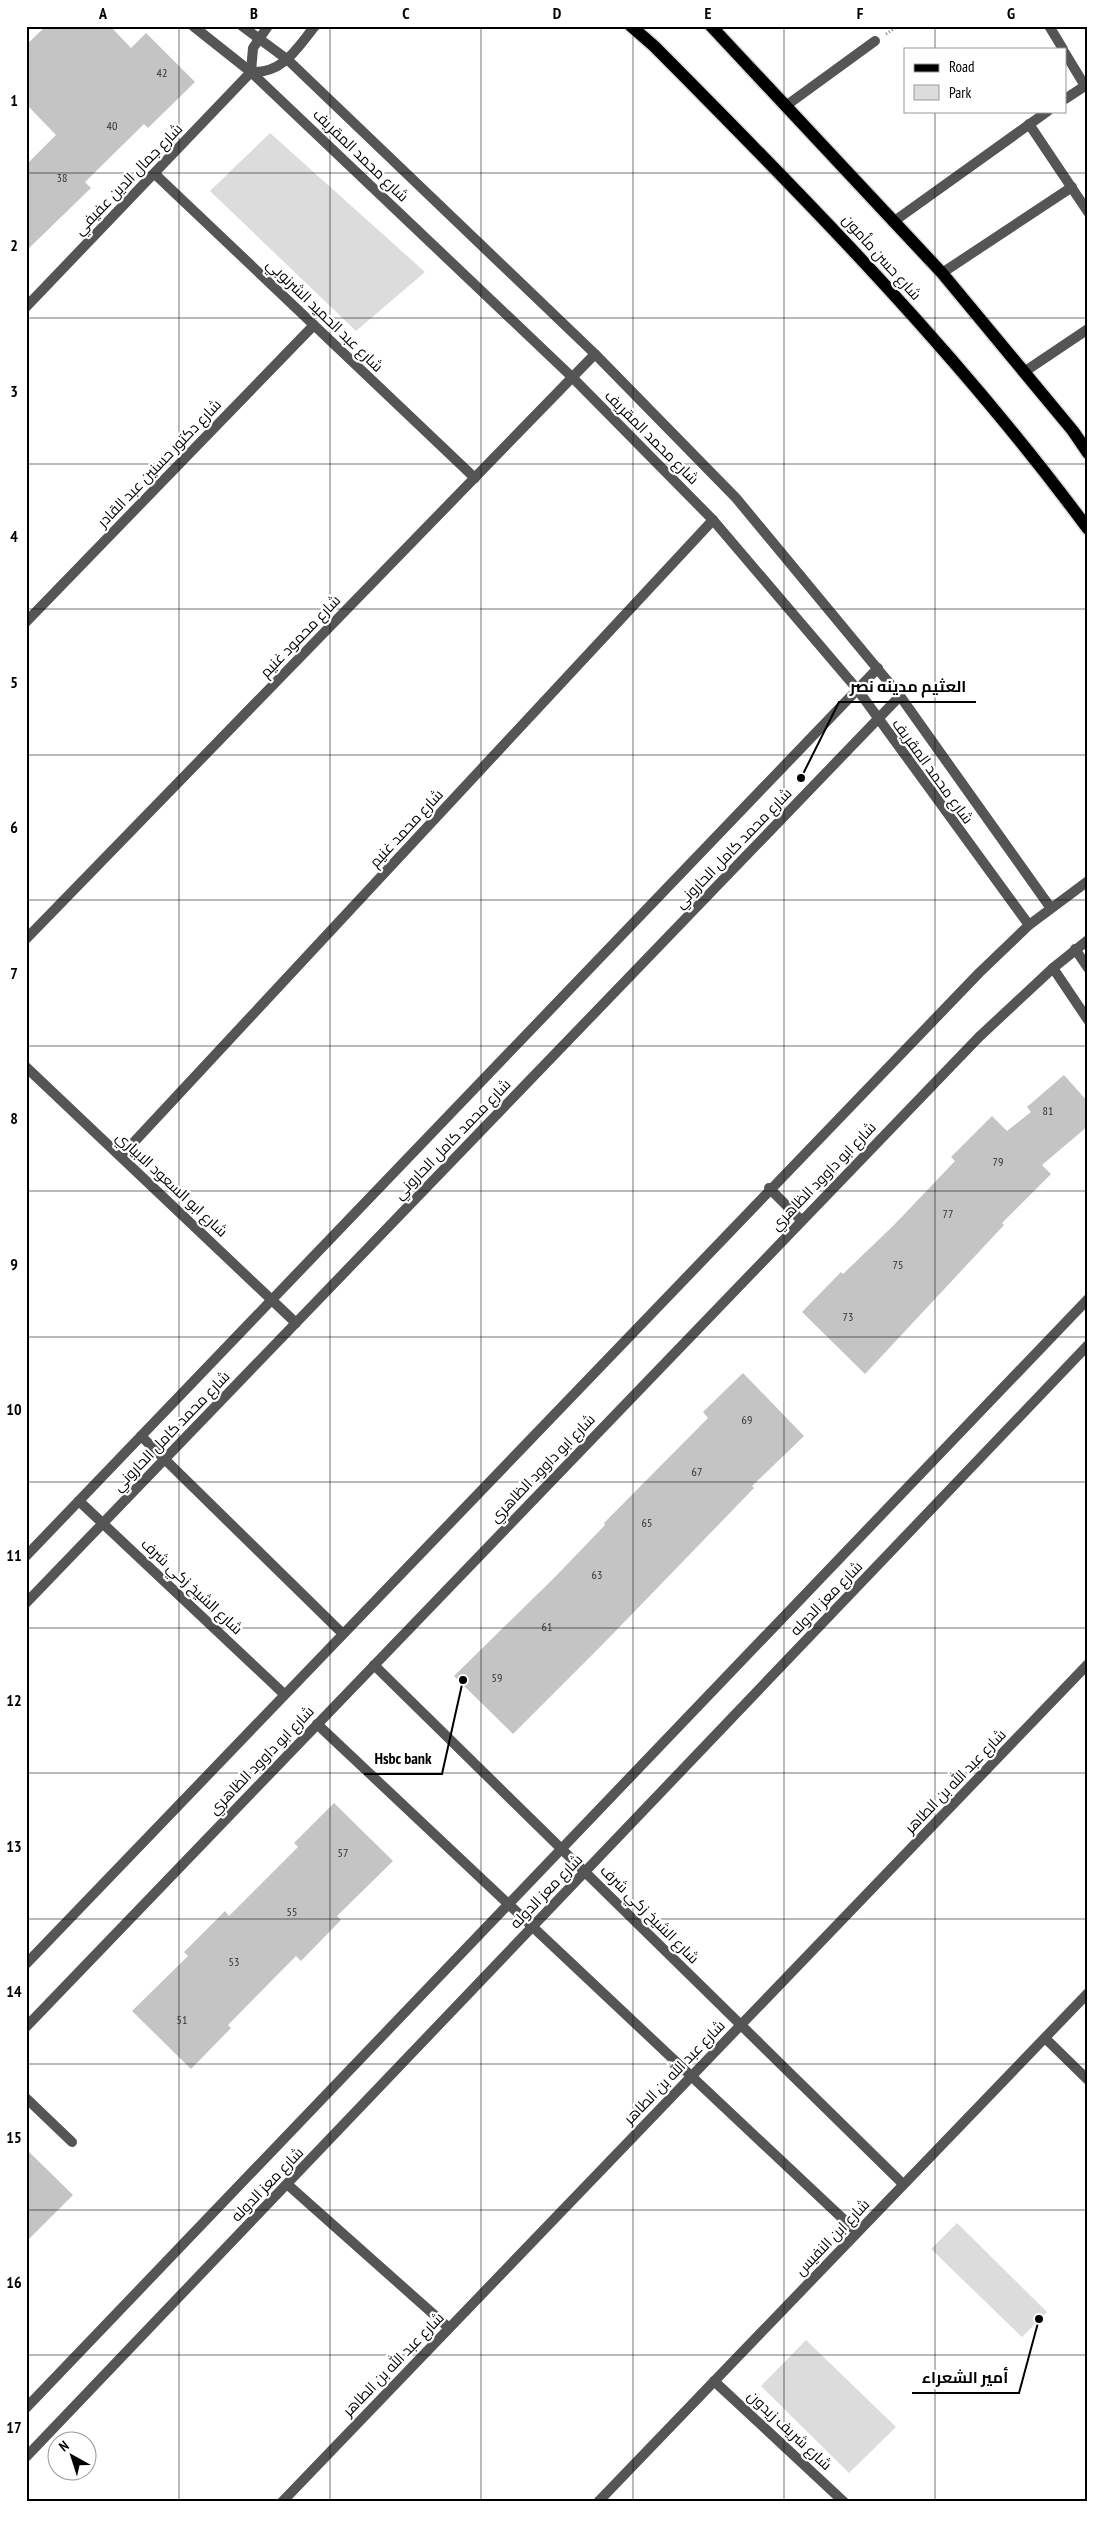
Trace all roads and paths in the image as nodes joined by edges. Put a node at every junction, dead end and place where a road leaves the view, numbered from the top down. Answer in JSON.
{"nodes":[{"id":1,"x":193,"y":26,"type":"edge"},
{"id":2,"x":242,"y":26,"type":"edge"},
{"id":3,"x":268,"y":26,"type":"edge"},
{"id":4,"x":315,"y":26,"type":"edge"},
{"id":5,"x":631,"y":26,"type":"edge"},
{"id":6,"x":711,"y":26,"type":"edge"},
{"id":7,"x":1049,"y":26,"type":"edge"},
{"id":8,"x":258,"y":38,"type":"junction"},
{"id":9,"x":876,"y":41,"type":"dead end"},
{"id":10,"x":1061,"y":48,"type":"edge"},
{"id":11,"x":1066,"y":54,"type":"edge"},
{"id":12,"x":288,"y":60,"type":"junction"},
{"id":13,"x":251,"y":72,"type":"junction"},
{"id":14,"x":1087,"y":85,"type":"edge"},
{"id":15,"x":1066,"y":98,"type":"edge"},
{"id":16,"x":787,"y":105,"type":"junction"},
{"id":17,"x":1047,"y":112,"type":"edge"},
{"id":18,"x":1029,"y":124,"type":"junction"},
{"id":19,"x":155,"y":174,"type":"junction"},
{"id":20,"x":1072,"y":187,"type":"junction"},
{"id":21,"x":1084,"y":200,"type":"edge"},
{"id":22,"x":1088,"y":212,"type":"edge"},
{"id":23,"x":893,"y":222,"type":"junction"},
{"id":24,"x":942,"y":272,"type":"junction"},
{"id":25,"x":26,"y":307,"type":"edge"},
{"id":26,"x":314,"y":325,"type":"junction"},
{"id":27,"x":1088,"y":328,"type":"edge"},
{"id":28,"x":595,"y":354,"type":"junction"},
{"id":29,"x":1024,"y":372,"type":"junction"},
{"id":30,"x":572,"y":377,"type":"junction"},
{"id":31,"x":1088,"y":453,"type":"edge"},
{"id":32,"x":474,"y":478,"type":"junction"},
{"id":33,"x":713,"y":520,"type":"junction"},
{"id":34,"x":1088,"y":529,"type":"edge"},
{"id":35,"x":26,"y":622,"type":"edge"},
{"id":36,"x":878,"y":668,"type":"junction"},
{"id":37,"x":857,"y":689,"type":"junction"},
{"id":38,"x":900,"y":696,"type":"junction"},
{"id":39,"x":877,"y":720,"type":"junction"},
{"id":40,"x":1088,"y":881,"type":"edge"},
{"id":41,"x":1050,"y":907,"type":"junction"},
{"id":42,"x":1028,"y":925,"type":"junction"},
{"id":43,"x":26,"y":939,"type":"edge"},
{"id":44,"x":1088,"y":940,"type":"edge"},
{"id":45,"x":1075,"y":949,"type":"junction"},
{"id":46,"x":1053,"y":968,"type":"junction"},
{"id":47,"x":1088,"y":968,"type":"edge"},
{"id":48,"x":1088,"y":1020,"type":"edge"},
{"id":49,"x":26,"y":1066,"type":"edge"},
{"id":50,"x":121,"y":1156,"type":"junction"},
{"id":51,"x":769,"y":1188,"type":"junction"},
{"id":52,"x":801,"y":1220,"type":"junction"},
{"id":53,"x":272,"y":1299,"type":"junction"},
{"id":54,"x":1088,"y":1299,"type":"edge"},
{"id":55,"x":296,"y":1323,"type":"junction"},
{"id":56,"x":1088,"y":1345,"type":"edge"},
{"id":57,"x":141,"y":1436,"type":"junction"},
{"id":58,"x":165,"y":1459,"type":"junction"},
{"id":59,"x":79,"y":1501,"type":"junction"},
{"id":60,"x":103,"y":1524,"type":"junction"},
{"id":61,"x":26,"y":1556,"type":"edge"},
{"id":62,"x":26,"y":1604,"type":"edge"},
{"id":63,"x":342,"y":1633,"type":"junction"},
{"id":64,"x":1088,"y":1664,"type":"edge"},
{"id":65,"x":374,"y":1665,"type":"junction"},
{"id":66,"x":284,"y":1694,"type":"junction"},
{"id":67,"x":317,"y":1724,"type":"junction"},
{"id":68,"x":562,"y":1848,"type":"junction"},
{"id":69,"x":586,"y":1872,"type":"junction"},
{"id":70,"x":508,"y":1904,"type":"junction"},
{"id":71,"x":533,"y":1927,"type":"junction"},
{"id":72,"x":26,"y":1964,"type":"edge"},
{"id":73,"x":1088,"y":1993,"type":"edge"},
{"id":74,"x":741,"y":2024,"type":"junction"},
{"id":75,"x":26,"y":2026,"type":"edge"},
{"id":76,"x":1044,"y":2038,"type":"junction"},
{"id":77,"x":692,"y":2076,"type":"junction"},
{"id":78,"x":1088,"y":2080,"type":"edge"},
{"id":79,"x":26,"y":2098,"type":"edge"},
{"id":80,"x":72,"y":2142,"type":"dead end"},
{"id":81,"x":287,"y":2184,"type":"junction"},
{"id":82,"x":904,"y":2184,"type":"junction"},
{"id":83,"x":858,"y":2232,"type":"junction"},
{"id":84,"x":449,"y":2328,"type":"junction"},
{"id":85,"x":714,"y":2381,"type":"junction"},
{"id":86,"x":26,"y":2408,"type":"edge"},
{"id":87,"x":26,"y":2457,"type":"edge"},
{"id":88,"x":282,"y":2502,"type":"edge"},
{"id":89,"x":598,"y":2502,"type":"edge"},
{"id":90,"x":844,"y":2502,"type":"edge"}],
"edges":[{"from":1,"to":13,"type":"street","name":"شارع محمد المقريف"},
{"from":2,"to":8,"type":"street","name":"شارع محمد المقريف"},
{"from":3,"to":8,"type":"street"},
{"from":4,"to":12,"type":"street"},
{"from":5,"to":34,"type":"main road","name":"شارع حسن مأمون"},
{"from":6,"to":16,"type":"main road","name":"شارع حسن مأمون"},
{"from":7,"to":10,"type":"street"},
{"from":8,"to":12,"type":"street","name":"شارع محمد المقريف"},
{"from":8,"to":13,"type":"street"},
{"from":9,"to":16,"type":"street"},
{"from":11,"to":14,"type":"street"},
{"from":12,"to":13,"type":"street"},
{"from":12,"to":28,"type":"street","name":"شارع محمد المقريف"},
{"from":13,"to":19,"type":"street","name":"شارع جمال الدين عفيفي"},
{"from":13,"to":30,"type":"street","name":"شارع محمد المقريف"},
{"from":14,"to":15,"type":"street"},
{"from":16,"to":23,"type":"main road","name":"شارع حسن مأمون"},
{"from":17,"to":18,"type":"street"},
{"from":18,"to":20,"type":"street"},
{"from":18,"to":23,"type":"street"},
{"from":19,"to":25,"type":"street","name":"شارع جمال الدين عفيفي"},
{"from":19,"to":26,"type":"street","name":"شارع عبد الحميد الشرنوبي"},
{"from":20,"to":21,"type":"street"},
{"from":20,"to":24,"type":"street"},
{"from":21,"to":22,"type":"street"},
{"from":23,"to":24,"type":"main road","name":"شارع حسن مأمون"},
{"from":24,"to":29,"type":"main road","name":"شارع حسن مأمون"},
{"from":26,"to":32,"type":"street","name":"شارع عبد الحميد الشرنوبي"},
{"from":26,"to":35,"type":"street","name":"شارع دكتور حسنين عبد القادر"},
{"from":27,"to":29,"type":"street"},
{"from":28,"to":30,"type":"street","name":"شارع محمود غنيم"},
{"from":28,"to":36,"type":"street","name":"شارع محمد المقريف"},
{"from":29,"to":31,"type":"main road","name":"شارع حسن مأمون"},
{"from":30,"to":32,"type":"street","name":"شارع محمود غنيم"},
{"from":30,"to":33,"type":"street","name":"شارع محمد المقريف"},
{"from":32,"to":43,"type":"street","name":"شارع محمود غنيم"},
{"from":33,"to":37,"type":"street","name":"شارع محمد المقريف"},
{"from":33,"to":50,"type":"street","name":"شارع محمد غنيم"},
{"from":36,"to":37,"type":"street","name":"شارع محمد كامل الحاروني"},
{"from":36,"to":38,"type":"street","name":"شارع محمد المقريف"},
{"from":37,"to":39,"type":"street","name":"شارع محمد المقريف"},
{"from":37,"to":53,"type":"street","name":"شارع محمد كامل الحاروني"},
{"from":38,"to":39,"type":"street","name":"شارع محمد كامل الحاروني"},
{"from":38,"to":41,"type":"street","name":"شارع محمد المقريف"},
{"from":39,"to":42,"type":"street","name":"شارع محمد المقريف"},
{"from":39,"to":55,"type":"street","name":"شارع محمد كامل الحاروني"},
{"from":40,"to":41,"type":"street","name":"شارع ابو داوود الظاهري"},
{"from":41,"to":42,"type":"street","name":"شارع ابو داوود الظاهري"},
{"from":42,"to":51,"type":"street","name":"شارع ابو داوود الظاهري"},
{"from":44,"to":45,"type":"street","name":"شارع ابو داوود الظاهري"},
{"from":45,"to":46,"type":"street","name":"شارع ابو داوود الظاهري"},
{"from":45,"to":47,"type":"street"},
{"from":46,"to":48,"type":"street"},
{"from":46,"to":52,"type":"street","name":"شارع ابو داوود الظاهري"},
{"from":49,"to":50,"type":"street","name":"شارع ابو السعود الابياري"},
{"from":50,"to":53,"type":"street","name":"شارع ابو السعود الابياري"},
{"from":51,"to":52,"type":"street"},
{"from":51,"to":63,"type":"street","name":"شارع ابو داوود الظاهري"},
{"from":52,"to":65,"type":"street","name":"شارع ابو داوود الظاهري"},
{"from":53,"to":55,"type":"street","name":"شارع ابو السعود الابياري"},
{"from":53,"to":57,"type":"street","name":"شارع محمد كامل الحاروني"},
{"from":54,"to":68,"type":"street","name":"شارع معز الدوله"},
{"from":55,"to":58,"type":"street","name":"شارع محمد كامل الحاروني"},
{"from":56,"to":69,"type":"street","name":"شارع معز الدوله"},
{"from":57,"to":58,"type":"street"},
{"from":57,"to":59,"type":"street","name":"شارع محمد كامل الحاروني"},
{"from":58,"to":60,"type":"street","name":"شارع محمد كامل الحاروني"},
{"from":58,"to":63,"type":"street"},
{"from":59,"to":60,"type":"street","name":"شارع الشيخ زكي شرف"},
{"from":59,"to":61,"type":"street","name":"شارع محمد كامل الحاروني"},
{"from":60,"to":62,"type":"street","name":"شارع محمد كامل الحاروني"},
{"from":60,"to":66,"type":"street","name":"شارع الشيخ زكي شرف"},
{"from":63,"to":66,"type":"street","name":"شارع ابو داوود الظاهري"},
{"from":64,"to":74,"type":"street","name":"شارع عبد الله بن الطاهر"},
{"from":65,"to":67,"type":"street","name":"شارع ابو داوود الظاهري"},
{"from":65,"to":68,"type":"street","name":"شارع الشيخ زكي شرف"},
{"from":66,"to":72,"type":"street","name":"شارع ابو داوود الظاهري"},
{"from":67,"to":70,"type":"street"},
{"from":67,"to":75,"type":"street","name":"شارع ابو داوود الظاهري"},
{"from":68,"to":69,"type":"street","name":"شارع الشيخ زكي شرف"},
{"from":68,"to":70,"type":"street","name":"شارع معز الدوله"},
{"from":69,"to":71,"type":"street","name":"شارع معز الدوله"},
{"from":69,"to":74,"type":"street","name":"شارع الشيخ زكي شرف"},
{"from":70,"to":71,"type":"street"},
{"from":70,"to":86,"type":"street","name":"شارع معز الدوله"},
{"from":71,"to":77,"type":"street"},
{"from":71,"to":81,"type":"street","name":"شارع معز الدوله"},
{"from":73,"to":76,"type":"street","name":"شارع ابن النفيس"},
{"from":74,"to":77,"type":"street","name":"شارع عبد الله بن الطاهر"},
{"from":74,"to":82,"type":"street","name":"شارع الشيخ زكي شرف"},
{"from":76,"to":78,"type":"street"},
{"from":76,"to":82,"type":"street","name":"شارع ابن النفيس"},
{"from":77,"to":83,"type":"street"},
{"from":77,"to":84,"type":"street","name":"شارع عبد الله بن الطاهر"},
{"from":79,"to":80,"type":"street"},
{"from":81,"to":84,"type":"street"},
{"from":81,"to":87,"type":"street","name":"شارع معز الدوله"},
{"from":82,"to":83,"type":"street","name":"شارع ابن النفيس"},
{"from":83,"to":85,"type":"street","name":"شارع ابن النفيس"},
{"from":84,"to":88,"type":"street","name":"شارع عبد الله بن الطاهر"},
{"from":85,"to":89,"type":"street","name":"شارع ابن النفيس"},
{"from":85,"to":90,"type":"street","name":"شارع شريف زيدون"}]}
